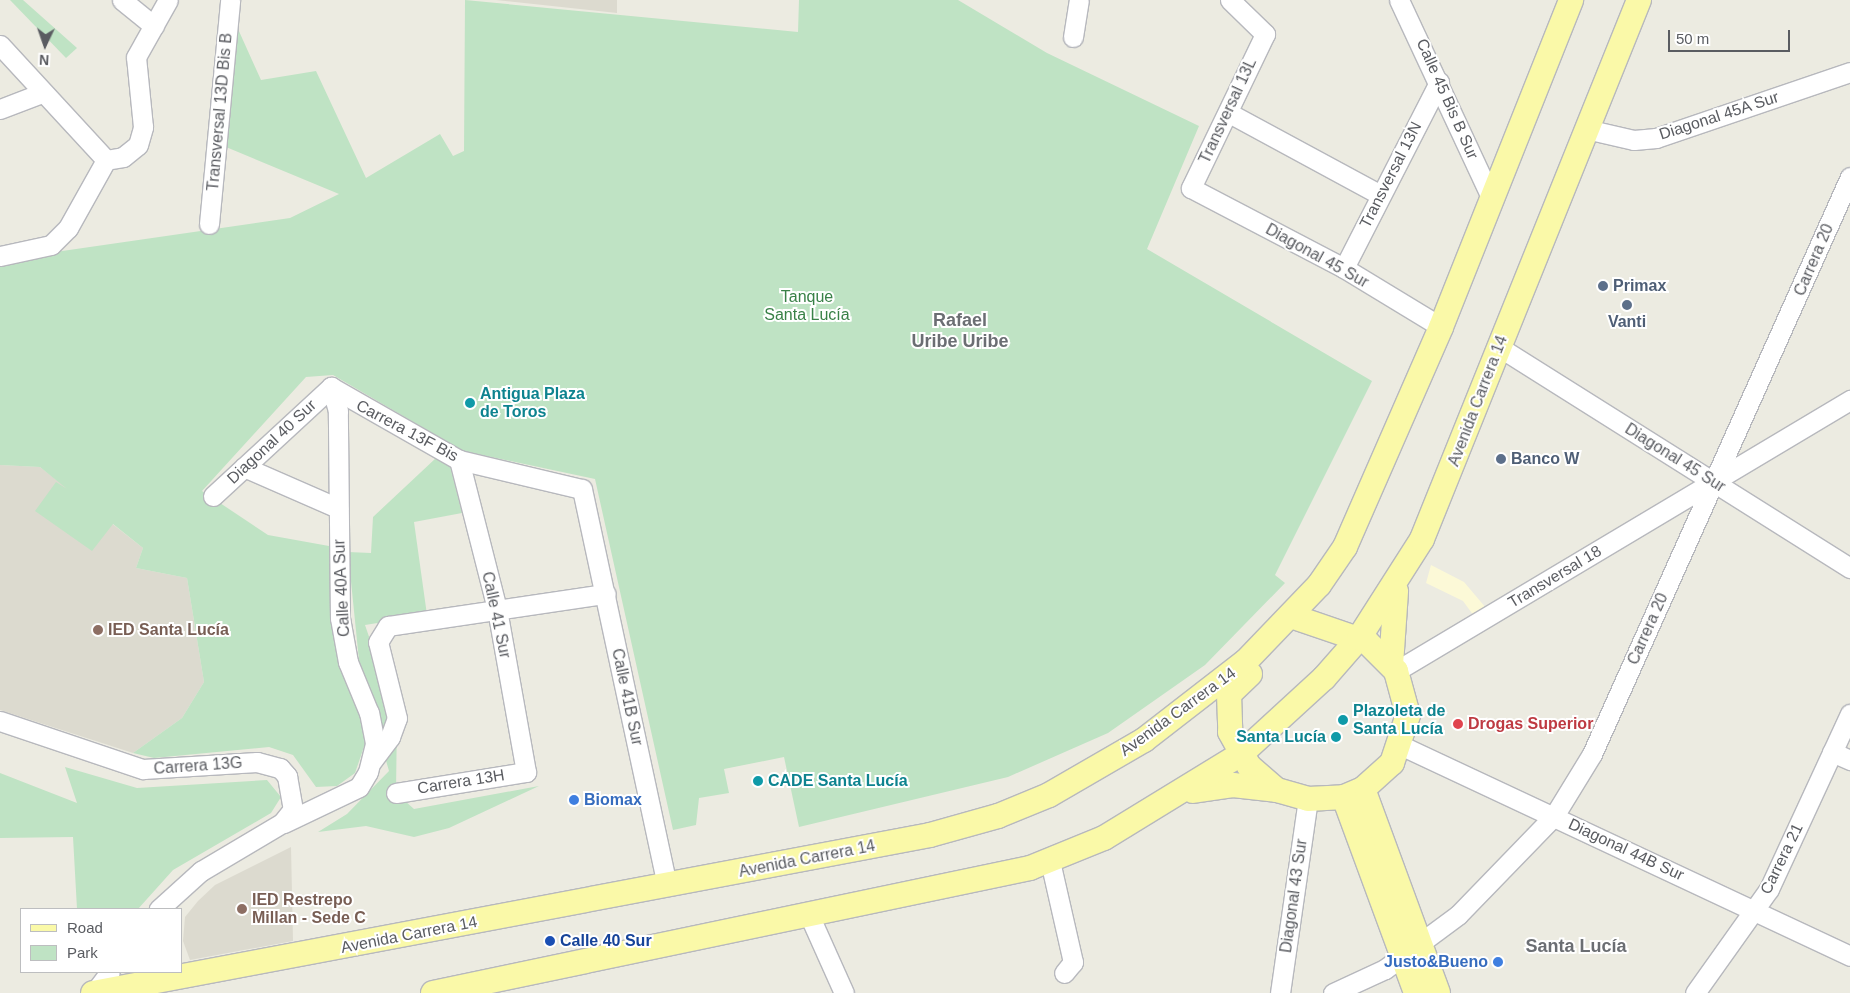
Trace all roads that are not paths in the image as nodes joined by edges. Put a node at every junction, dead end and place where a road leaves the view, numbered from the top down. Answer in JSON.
{"nodes":[{"id":1,"x":122,"y":0,"type":"edge"},
{"id":2,"x":168,"y":0,"type":"edge"},
{"id":3,"x":230,"y":0,"type":"edge"},
{"id":4,"x":1079,"y":0,"type":"edge"},
{"id":5,"x":1230,"y":0,"type":"edge"},
{"id":6,"x":1399,"y":0,"type":"edge"},
{"id":7,"x":1570,"y":0,"type":"edge"},
{"id":8,"x":1639,"y":0,"type":"edge"},
{"id":9,"x":1412,"y":8,"type":"edge"},
{"id":10,"x":154,"y":26,"type":"junction"},
{"id":11,"x":1073,"y":37,"type":"dead end"},
{"id":12,"x":0,"y":45,"type":"edge"},
{"id":13,"x":1850,"y":72,"type":"edge"},
{"id":14,"x":1440,"y":82,"type":"junction"},
{"id":15,"x":42,"y":93,"type":"junction"},
{"id":16,"x":0,"y":109,"type":"edge"},
{"id":17,"x":1230,"y":113,"type":"junction"},
{"id":18,"x":1586,"y":128,"type":"junction"},
{"id":19,"x":106,"y":160,"type":"junction"},
{"id":20,"x":1850,"y":178,"type":"edge"},
{"id":21,"x":1191,"y":188,"type":"joint"},
{"id":22,"x":1379,"y":194,"type":"junction"},
{"id":23,"x":1492,"y":199,"type":"junction"},
{"id":24,"x":209,"y":224,"type":"dead end"},
{"id":25,"x":0,"y":256,"type":"edge"},
{"id":26,"x":1344,"y":268,"type":"junction"},
{"id":27,"x":1441,"y":327,"type":"junction"},
{"id":28,"x":1499,"y":347,"type":"junction"},
{"id":29,"x":331,"y":387,"type":"junction"},
{"id":30,"x":1850,"y":400,"type":"edge"},
{"id":31,"x":459,"y":460,"type":"junction"},
{"id":32,"x":244,"y":467,"type":"junction"},
{"id":33,"x":1713,"y":482,"type":"junction"},
{"id":34,"x":213,"y":496,"type":"dead end"},
{"id":35,"x":338,"y":508,"type":"junction"},
{"id":36,"x":589,"y":510,"type":"joint"},
{"id":37,"x":1850,"y":568,"type":"edge"},
{"id":38,"x":1398,"y":582,"type":"junction"},
{"id":39,"x":606,"y":594,"type":"junction"},
{"id":40,"x":497,"y":609,"type":"junction"},
{"id":41,"x":1298,"y":618,"type":"junction"},
{"id":42,"x":1359,"y":638,"type":"junction"},
{"id":43,"x":1394,"y":668,"type":"junction"},
{"id":44,"x":1850,"y":714,"type":"edge"},
{"id":45,"x":0,"y":722,"type":"edge"},
{"id":46,"x":1400,"y":745,"type":"junction"},
{"id":47,"x":1832,"y":752,"type":"junction"},
{"id":48,"x":1241,"y":754,"type":"junction"},
{"id":49,"x":1850,"y":760,"type":"edge"},
{"id":50,"x":368,"y":772,"type":"junction"},
{"id":51,"x":526,"y":772,"type":"joint"},
{"id":52,"x":1278,"y":790,"type":"junction"},
{"id":53,"x":396,"y":793,"type":"dead end"},
{"id":54,"x":1353,"y":793,"type":"junction"},
{"id":55,"x":1182,"y":794,"type":"junction"},
{"id":56,"x":1308,"y":799,"type":"junction"},
{"id":57,"x":1554,"y":816,"type":"junction"},
{"id":58,"x":282,"y":823,"type":"junction"},
{"id":59,"x":1050,"y":861,"type":"junction"},
{"id":60,"x":667,"y":885,"type":"junction"},
{"id":61,"x":160,"y":908,"type":"edge"},
{"id":62,"x":1756,"y":911,"type":"junction"},
{"id":63,"x":810,"y":917,"type":"junction"},
{"id":64,"x":1411,"y":950,"type":"junction"},
{"id":65,"x":1850,"y":956,"type":"edge"},
{"id":66,"x":1064,"y":972,"type":"dead end"},
{"id":67,"x":109,"y":973,"type":"edge"},
{"id":68,"x":94,"y":993,"type":"edge"},
{"id":69,"x":433,"y":993,"type":"edge"},
{"id":70,"x":844,"y":993,"type":"edge"},
{"id":71,"x":1280,"y":993,"type":"edge"},
{"id":72,"x":1333,"y":993,"type":"edge"},
{"id":73,"x":1416,"y":993,"type":"edge"},
{"id":74,"x":1438,"y":993,"type":"edge"},
{"id":75,"x":1695,"y":993,"type":"edge"}],
"edges":[{"from":1,"to":10,"type":"street"},
{"from":2,"to":10,"type":"street"},
{"from":3,"to":24,"type":"street","name":"Transversal 13D Bis B"},
{"from":4,"to":11,"type":"street"},
{"from":5,"to":17,"type":"street","name":"Transversal 13L"},
{"from":6,"to":9,"type":"street","name":"Calle 45 Bis B Sur"},
{"from":7,"to":23,"type":"main road","name":"Avenida Carrera 14"},
{"from":8,"to":18,"type":"main road","name":"Avenida Carrera 14"},
{"from":9,"to":14,"type":"street","name":"Calle 45 Bis B Sur"},
{"from":10,"to":19,"type":"street"},
{"from":12,"to":15,"type":"street"},
{"from":13,"to":18,"type":"street","name":"Diagonal 45A Sur"},
{"from":14,"to":22,"type":"street","name":"Transversal 13N"},
{"from":14,"to":23,"type":"street","name":"Calle 45 Bis B Sur"},
{"from":15,"to":16,"type":"street"},
{"from":15,"to":19,"type":"street"},
{"from":17,"to":21,"type":"street","name":"Transversal 13L"},
{"from":17,"to":22,"type":"street"},
{"from":18,"to":28,"type":"main road","name":"Avenida Carrera 14"},
{"from":19,"to":25,"type":"street"},
{"from":20,"to":33,"type":"street","name":"Carrera 20"},
{"from":21,"to":26,"type":"street","name":"Diagonal 45 Sur"},
{"from":22,"to":26,"type":"street","name":"Transversal 13N"},
{"from":23,"to":27,"type":"main road","name":"Avenida Carrera 14"},
{"from":26,"to":27,"type":"street","name":"Diagonal 45 Sur"},
{"from":27,"to":41,"type":"main road","name":"Avenida Carrera 14"},
{"from":28,"to":33,"type":"street","name":"Diagonal 45 Sur"},
{"from":28,"to":38,"type":"main road","name":"Avenida Carrera 14"},
{"from":29,"to":31,"type":"street","name":"Carrera 13F Bis"},
{"from":29,"to":32,"type":"street","name":"Diagonal 40 Sur"},
{"from":29,"to":35,"type":"street","name":"Calle 40A Sur"},
{"from":30,"to":33,"type":"street","name":"Transversal 18"},
{"from":31,"to":36,"type":"street","name":"Carrera 13F Bis"},
{"from":31,"to":40,"type":"street","name":"Calle 41 Sur"},
{"from":32,"to":34,"type":"street","name":"Diagonal 40 Sur"},
{"from":32,"to":35,"type":"street"},
{"from":33,"to":37,"type":"street","name":"Diagonal 45 Sur"},
{"from":33,"to":43,"type":"street","name":"Transversal 18"},
{"from":33,"to":57,"type":"street","name":"Carrera 20"},
{"from":35,"to":50,"type":"street","name":"Calle 40A Sur"},
{"from":36,"to":39,"type":"street","name":"Calle 41B Sur"},
{"from":38,"to":42,"type":"main road","name":"Avenida Carrera 14"},
{"from":38,"to":43,"type":"main road"},
{"from":39,"to":40,"type":"street"},
{"from":39,"to":60,"type":"street","name":"Calle 41B Sur"},
{"from":40,"to":50,"type":"street"},
{"from":40,"to":51,"type":"street","name":"Calle 41 Sur"},
{"from":41,"to":42,"type":"main road"},
{"from":41,"to":48,"type":"main road","name":"Avenida Carrera 14"},
{"from":41,"to":60,"type":"main road","name":"Avenida Carrera 14"},
{"from":42,"to":43,"type":"main road"},
{"from":42,"to":48,"type":"main road","name":"Avenida Carrera 14"},
{"from":43,"to":46,"type":"main road"},
{"from":44,"to":47,"type":"street","name":"Carrera 21"},
{"from":45,"to":58,"type":"street","name":"Carrera 13G"},
{"from":46,"to":54,"type":"main road"},
{"from":46,"to":57,"type":"street","name":"Diagonal 44B Sur"},
{"from":47,"to":49,"type":"street"},
{"from":47,"to":62,"type":"street","name":"Carrera 21"},
{"from":48,"to":52,"type":"main road"},
{"from":48,"to":55,"type":"main road","name":"Avenida Carrera 14"},
{"from":50,"to":58,"type":"street","name":"Calle 40A Sur"},
{"from":51,"to":53,"type":"street","name":"Carrera 13H"},
{"from":52,"to":55,"type":"main road"},
{"from":52,"to":56,"type":"main road"},
{"from":54,"to":56,"type":"main road"},
{"from":54,"to":64,"type":"main road"},
{"from":55,"to":59,"type":"main road","name":"Avenida Carrera 14"},
{"from":56,"to":71,"type":"street","name":"Diagonal 43 Sur"},
{"from":57,"to":62,"type":"street","name":"Diagonal 44B Sur"},
{"from":57,"to":64,"type":"street","name":"Carrera 20"},
{"from":58,"to":61,"type":"street","name":"Calle 40A Sur"},
{"from":59,"to":63,"type":"main road","name":"Avenida Carrera 14"},
{"from":59,"to":66,"type":"street"},
{"from":60,"to":68,"type":"main road","name":"Avenida Carrera 14"},
{"from":62,"to":65,"type":"street","name":"Diagonal 44B Sur"},
{"from":62,"to":75,"type":"street","name":"Carrera 21"},
{"from":63,"to":69,"type":"main road","name":"Avenida Carrera 14"},
{"from":63,"to":70,"type":"street"},
{"from":64,"to":72,"type":"street","name":"Carrera 20"},
{"from":64,"to":73,"type":"main road"},
{"from":64,"to":74,"type":"main road"},
{"from":67,"to":68,"type":"street"}]}
